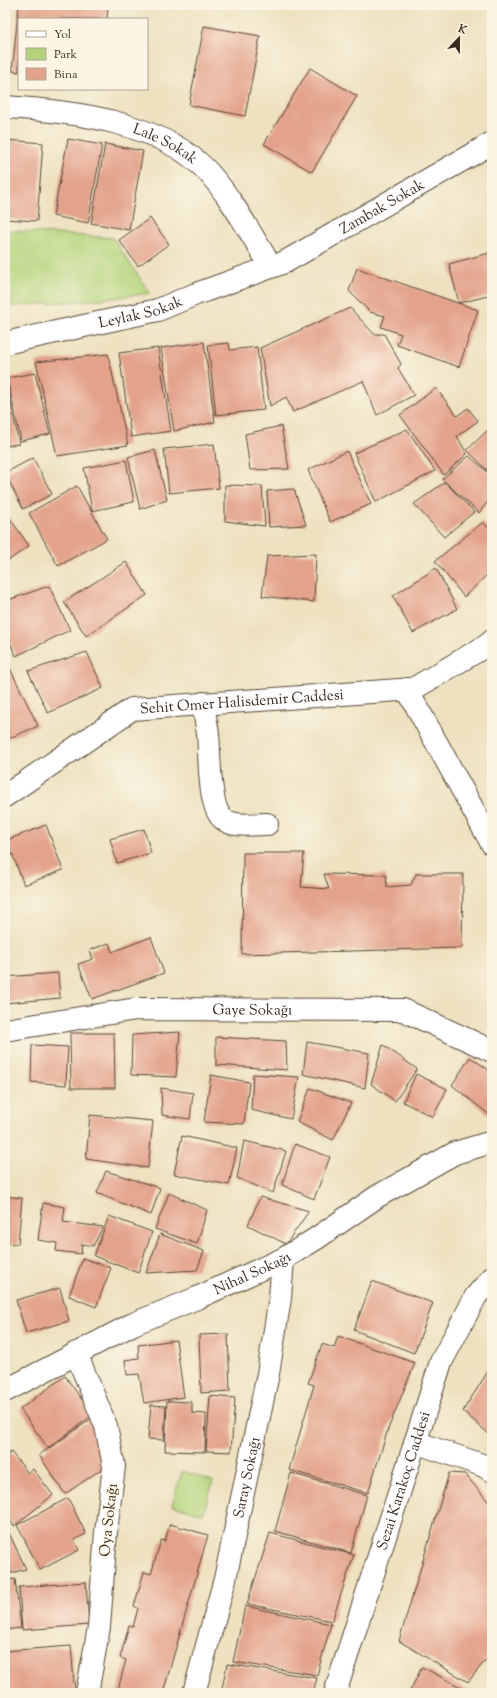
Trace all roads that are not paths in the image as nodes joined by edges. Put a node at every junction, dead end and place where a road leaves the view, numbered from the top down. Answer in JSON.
{"nodes":[{"id":1,"x":5,"y":107,"type":"edge"},
{"id":2,"x":492,"y":143,"type":"edge"},
{"id":3,"x":271,"y":266,"type":"junction"},
{"id":4,"x":5,"y":343,"type":"edge"},
{"id":5,"x":492,"y":641,"type":"edge"},
{"id":6,"x":407,"y":689,"type":"junction"},
{"id":7,"x":202,"y":704,"type":"junction"},
{"id":8,"x":5,"y":796,"type":"edge"},
{"id":9,"x":267,"y":824,"type":"dead end"},
{"id":10,"x":492,"y":844,"type":"edge"},
{"id":11,"x":5,"y":1030,"type":"edge"},
{"id":12,"x":492,"y":1051,"type":"edge"},
{"id":13,"x":492,"y":1142,"type":"edge"},
{"id":14,"x":283,"y":1259,"type":"junction"},
{"id":15,"x":492,"y":1278,"type":"edge"},
{"id":16,"x":76,"y":1353,"type":"junction"},
{"id":17,"x":5,"y":1391,"type":"edge"},
{"id":18,"x":415,"y":1442,"type":"junction"},
{"id":19,"x":492,"y":1471,"type":"edge"},
{"id":20,"x":87,"y":1693,"type":"edge"},
{"id":21,"x":194,"y":1693,"type":"edge"},
{"id":22,"x":334,"y":1693,"type":"edge"}],
"edges":[{"from":1,"to":3,"type":"street","name":"Lale Sokak"},
{"from":2,"to":3,"type":"street","name":"Zambak Sokak"},
{"from":3,"to":4,"type":"street","name":"Leylak Sokak"},
{"from":5,"to":6,"type":"street","name":"Sehit Omer Halisdemir Caddesi"},
{"from":6,"to":7,"type":"street","name":"Sehit Omer Halisdemir Caddesi"},
{"from":6,"to":10,"type":"street"},
{"from":7,"to":8,"type":"street","name":"Sehit Omer Halisdemir Caddesi"},
{"from":7,"to":9,"type":"street"},
{"from":11,"to":12,"type":"street","name":"Gaye Sokağı"},
{"from":13,"to":14,"type":"street","name":"Nihal Sokağı"},
{"from":14,"to":16,"type":"street","name":"Nihal Sokağı"},
{"from":14,"to":21,"type":"street","name":"Saray Sokağı"},
{"from":15,"to":18,"type":"street","name":"Sezai Karakoç Caddesi"},
{"from":16,"to":17,"type":"street","name":"Nihal Sokağı"},
{"from":16,"to":20,"type":"street","name":"Oya Sokağı"},
{"from":18,"to":19,"type":"street"},
{"from":18,"to":22,"type":"street","name":"Sezai Karakoç Caddesi"}]}
